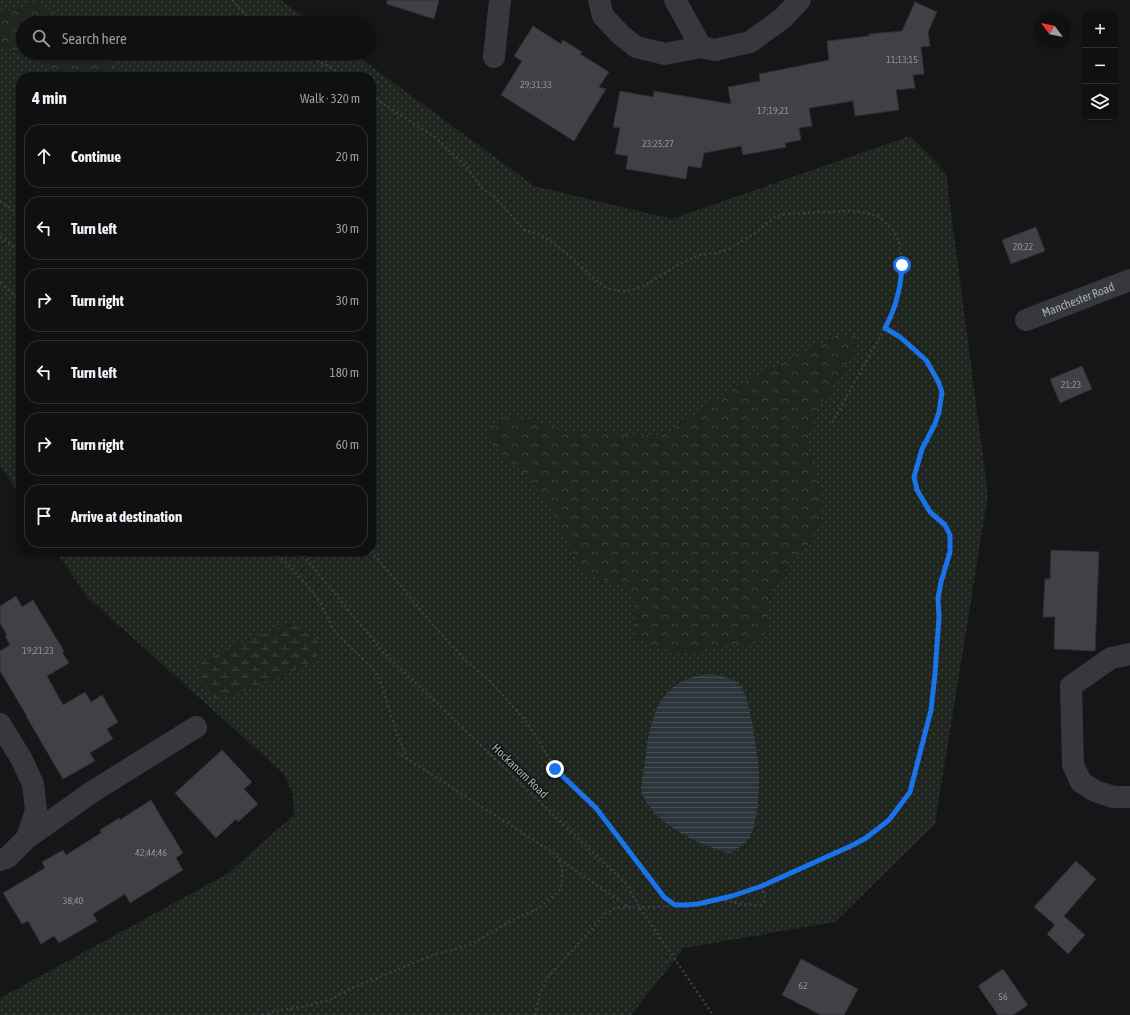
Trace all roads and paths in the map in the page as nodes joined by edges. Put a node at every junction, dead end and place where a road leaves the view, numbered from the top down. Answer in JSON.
{"nodes":[{"id":1,"x":232,"y":0,"type":"edge"},
{"id":2,"x":500,"y":0,"type":"edge"},
{"id":3,"x":599,"y":0,"type":"edge"},
{"id":4,"x":675,"y":0,"type":"edge"},
{"id":5,"x":800,"y":0,"type":"edge"},
{"id":6,"x":247,"y":16,"type":"edge"},
{"id":7,"x":701,"y":47,"type":"junction"},
{"id":8,"x":494,"y":57,"type":"dead end"},
{"id":9,"x":315,"y":60,"type":"edge"},
{"id":10,"x":338,"y":72,"type":"edge"},
{"id":11,"x":376,"y":99,"type":"edge"},
{"id":12,"x":0,"y":201,"type":"edge"},
{"id":13,"x":16,"y":212,"type":"edge"},
{"id":14,"x":0,"y":237,"type":"edge"},
{"id":15,"x":16,"y":248,"type":"edge"},
{"id":16,"x":1130,"y":280,"type":"edge"},
{"id":17,"x":0,"y":282,"type":"edge"},
{"id":18,"x":16,"y":296,"type":"edge"},
{"id":19,"x":1026,"y":320,"type":"dead end"},
{"id":20,"x":885,"y":328,"type":"junction"},
{"id":21,"x":832,"y":423,"type":"dead end"},
{"id":22,"x":279,"y":556,"type":"edge"},
{"id":23,"x":304,"y":556,"type":"edge"},
{"id":24,"x":375,"y":556,"type":"edge"},
{"id":25,"x":1130,"y":654,"type":"edge"},
{"id":26,"x":0,"y":724,"type":"edge"},
{"id":27,"x":196,"y":727,"type":"dead end"},
{"id":28,"x":398,"y":753,"type":"dead end"},
{"id":29,"x":408,"y":759,"type":"junction"},
{"id":30,"x":1130,"y":796,"type":"edge"},
{"id":31,"x":28,"y":838,"type":"junction"},
{"id":32,"x":559,"y":858,"type":"junction"},
{"id":33,"x":0,"y":860,"type":"edge"},
{"id":34,"x":760,"y":886,"type":"junction"},
{"id":35,"x":720,"y":898,"type":"junction"},
{"id":36,"x":675,"y":905,"type":"junction"},
{"id":37,"x":630,"y":907,"type":"junction"},
{"id":38,"x":640,"y":908,"type":"junction"},
{"id":39,"x":262,"y":1015,"type":"edge"},
{"id":40,"x":535,"y":1015,"type":"edge"},
{"id":41,"x":713,"y":1015,"type":"edge"}],
"edges":[{"from":1,"to":6,"type":"path"},
{"from":2,"to":8,"type":"street"},
{"from":3,"to":7,"type":"street"},
{"from":4,"to":7,"type":"street"},
{"from":5,"to":7,"type":"street"},
{"from":9,"to":10,"type":"path"},
{"from":11,"to":20,"type":"path"},
{"from":12,"to":13,"type":"path"},
{"from":14,"to":15,"type":"path"},
{"from":16,"to":19,"type":"street","name":"Manchester Road"},
{"from":17,"to":18,"type":"path"},
{"from":20,"to":21,"type":"path"},
{"from":20,"to":34,"type":"path"},
{"from":22,"to":29,"type":"path"},
{"from":23,"to":38,"type":"path","name":"Hockanom Road"},
{"from":24,"to":36,"type":"path"},
{"from":25,"to":30,"type":"street"},
{"from":26,"to":31,"type":"street"},
{"from":27,"to":31,"type":"street"},
{"from":28,"to":29,"type":"path"},
{"from":29,"to":32,"type":"path"},
{"from":31,"to":33,"type":"street"},
{"from":32,"to":37,"type":"path"},
{"from":32,"to":39,"type":"path"},
{"from":34,"to":35,"type":"path"},
{"from":34,"to":35,"type":"path"},
{"from":35,"to":36,"type":"path"},
{"from":36,"to":38,"type":"path"},
{"from":37,"to":38,"type":"path"},
{"from":37,"to":40,"type":"path"},
{"from":38,"to":41,"type":"path","name":"Hockanom Road"}]}
